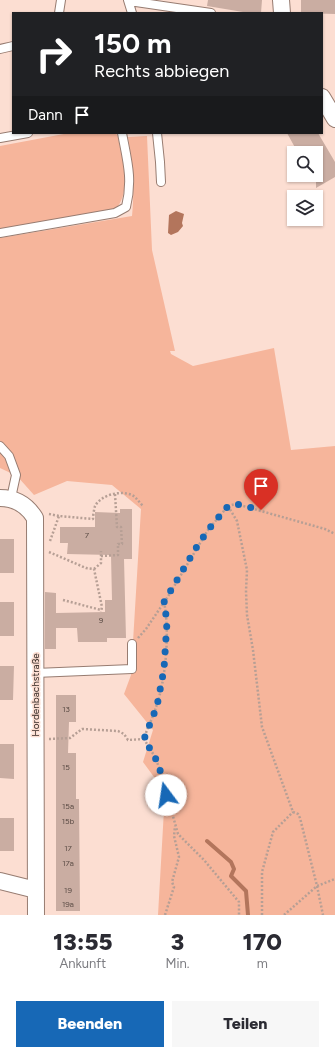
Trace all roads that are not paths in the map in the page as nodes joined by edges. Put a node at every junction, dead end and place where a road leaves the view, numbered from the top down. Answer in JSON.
{"nodes":[{"id":1,"x":61,"y":0,"type":"edge"},
{"id":2,"x":282,"y":0,"type":"edge"},
{"id":3,"x":129,"y":1,"type":"edge"},
{"id":4,"x":59,"y":12,"type":"edge"},
{"id":5,"x":132,"y":12,"type":"edge"},
{"id":6,"x":204,"y":12,"type":"edge"},
{"id":7,"x":282,"y":12,"type":"edge"},
{"id":8,"x":12,"y":46,"type":"edge"},
{"id":9,"x":0,"y":49,"type":"edge"},
{"id":10,"x":323,"y":99,"type":"edge"},
{"id":11,"x":335,"y":120,"type":"edge"},
{"id":12,"x":22,"y":134,"type":"edge"},
{"id":13,"x":122,"y":134,"type":"edge"},
{"id":14,"x":157,"y":134,"type":"edge"},
{"id":15,"x":0,"y":138,"type":"edge"},
{"id":16,"x":160,"y":182,"type":"dead end"},
{"id":17,"x":0,"y":233,"type":"edge"},
{"id":18,"x":0,"y":446,"type":"edge"},
{"id":19,"x":5,"y":498,"type":"edge"},
{"id":20,"x":132,"y":644,"type":"road end"},
{"id":21,"x":35,"y":673,"type":"junction"},
{"id":22,"x":0,"y":881,"type":"edge"},
{"id":23,"x":36,"y":890,"type":"junction"},
{"id":24,"x":36,"y":915,"type":"edge"}],
"edges":[{"from":1,"to":4,"type":"lane"},
{"from":2,"to":7,"type":"street"},
{"from":3,"to":5,"type":"lane"},
{"from":3,"to":6,"type":"lane"},
{"from":8,"to":9,"type":"lane"},
{"from":10,"to":11,"type":"street"},
{"from":12,"to":15,"type":"lane"},
{"from":13,"to":17,"type":"lane"},
{"from":14,"to":16,"type":"lane"},
{"from":18,"to":19,"type":"lane"},
{"from":19,"to":21,"type":"street","name":"Hordenbachstraße"},
{"from":20,"to":21,"type":"lane"},
{"from":21,"to":23,"type":"street","name":"Hordenbachstraße"},
{"from":22,"to":23,"type":"street"},
{"from":23,"to":24,"type":"street","name":"Hordenbachstraße"}]}
